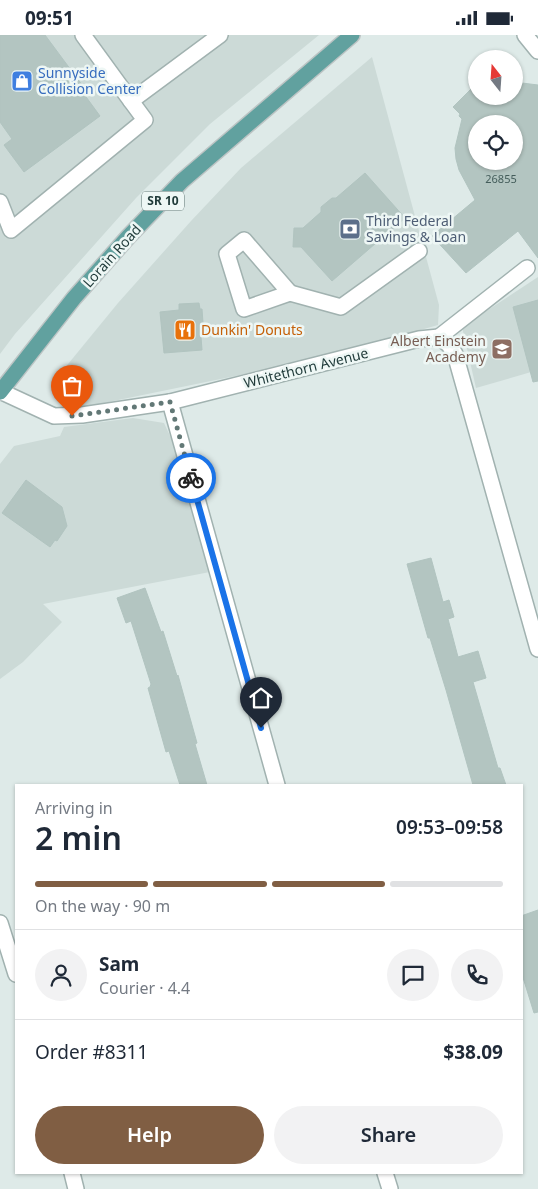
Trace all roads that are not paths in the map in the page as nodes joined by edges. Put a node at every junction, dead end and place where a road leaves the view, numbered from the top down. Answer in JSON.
{"nodes":[{"id":1,"x":83,"y":35,"type":"edge"},
{"id":2,"x":220,"y":35,"type":"edge"},
{"id":3,"x":352,"y":35,"type":"edge"},
{"id":4,"x":525,"y":35,"type":"edge"},
{"id":5,"x":538,"y":51,"type":"edge"},
{"id":6,"x":131,"y":101,"type":"junction"},
{"id":7,"x":0,"y":202,"type":"edge"},
{"id":8,"x":419,"y":251,"type":"dead end"},
{"id":9,"x":528,"y":267,"type":"dead end"},
{"id":10,"x":290,"y":293,"type":"junction"},
{"id":11,"x":439,"y":337,"type":"junction"},
{"id":12,"x":0,"y":392,"type":"edge"},
{"id":13,"x":170,"y":402,"type":"junction"},
{"id":14,"x":538,"y":649,"type":"edge"},
{"id":15,"x":277,"y":784,"type":"edge"},
{"id":16,"x":0,"y":923,"type":"edge"},
{"id":17,"x":15,"y":971,"type":"edge"},
{"id":18,"x":72,"y":1174,"type":"edge"},
{"id":19,"x":385,"y":1174,"type":"edge"},
{"id":20,"x":76,"y":1189,"type":"edge"},
{"id":21,"x":390,"y":1189,"type":"edge"}],
"edges":[{"from":1,"to":6,"type":"street"},
{"from":2,"to":6,"type":"street"},
{"from":3,"to":12,"type":"main road","name":"Lorain Road","number":"SR 10"},
{"from":4,"to":5,"type":"street"},
{"from":6,"to":7,"type":"street"},
{"from":8,"to":10,"type":"street"},
{"from":9,"to":11,"type":"street"},
{"from":10,"to":10,"type":"street"},
{"from":11,"to":13,"type":"street","name":"Whitethorn Avenue"},
{"from":11,"to":14,"type":"street"},
{"from":12,"to":13,"type":"street","name":"Whitethorn Avenue"},
{"from":13,"to":15,"type":"street"},
{"from":16,"to":17,"type":"street"},
{"from":18,"to":20,"type":"street"},
{"from":19,"to":21,"type":"street"}]}
